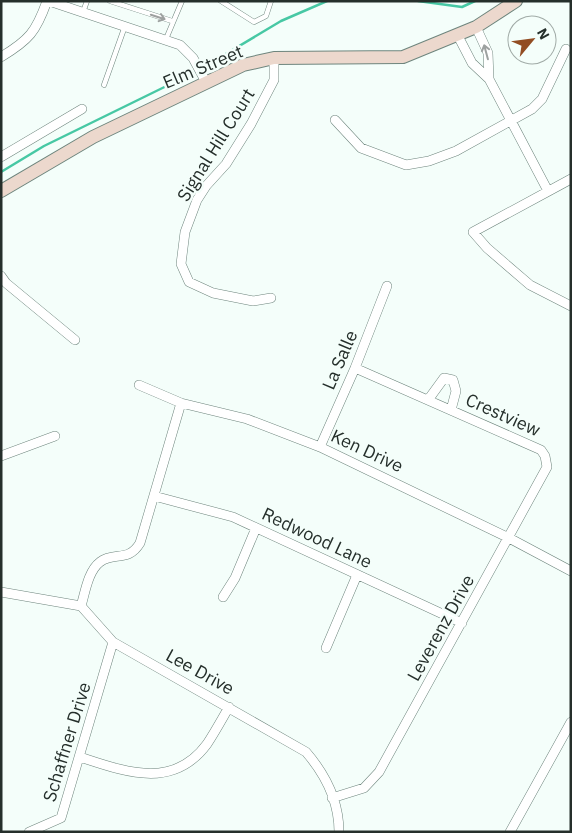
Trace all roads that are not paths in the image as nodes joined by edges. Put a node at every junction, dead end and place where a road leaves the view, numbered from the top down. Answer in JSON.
{"nodes":[{"id":1,"x":48,"y":1,"type":"edge"},
{"id":2,"x":87,"y":1,"type":"edge"},
{"id":3,"x":110,"y":1,"type":"edge"},
{"id":4,"x":182,"y":1,"type":"edge"},
{"id":5,"x":221,"y":1,"type":"edge"},
{"id":6,"x":271,"y":1,"type":"edge"},
{"id":7,"x":516,"y":1,"type":"edge"},
{"id":8,"x":83,"y":13,"type":"junction"},
{"id":9,"x":172,"y":21,"type":"junction"},
{"id":10,"x":125,"y":26,"type":"junction"},
{"id":11,"x":476,"y":27,"type":"junction"},
{"id":12,"x":458,"y":36,"type":"junction"},
{"id":13,"x":166,"y":39,"type":"junction"},
{"id":14,"x":566,"y":49,"type":"dead end"},
{"id":15,"x":1,"y":57,"type":"edge"},
{"id":16,"x":274,"y":58,"type":"junction"},
{"id":17,"x":489,"y":79,"type":"junction"},
{"id":18,"x":206,"y":82,"type":"junction"},
{"id":19,"x":104,"y":85,"type":"dead end"},
{"id":20,"x":82,"y":109,"type":"dead end"},
{"id":21,"x":336,"y":120,"type":"dead end"},
{"id":22,"x":510,"y":120,"type":"junction"},
{"id":23,"x":1,"y":157,"type":"edge"},
{"id":24,"x":571,"y":179,"type":"edge"},
{"id":25,"x":548,"y":190,"type":"junction"},
{"id":26,"x":1,"y":191,"type":"edge"},
{"id":27,"x":1,"y":276,"type":"edge"},
{"id":28,"x":387,"y":286,"type":"dead end"},
{"id":29,"x":271,"y":298,"type":"dead end"},
{"id":30,"x":571,"y":306,"type":"edge"},
{"id":31,"x":75,"y":340,"type":"dead end"},
{"id":32,"x":355,"y":368,"type":"junction"},
{"id":33,"x":139,"y":385,"type":"dead end"},
{"id":34,"x":428,"y":400,"type":"junction"},
{"id":35,"x":181,"y":403,"type":"junction"},
{"id":36,"x":451,"y":410,"type":"junction"},
{"id":37,"x":55,"y":436,"type":"dead end"},
{"id":38,"x":320,"y":447,"type":"junction"},
{"id":39,"x":541,"y":450,"type":"joint"},
{"id":40,"x":1,"y":456,"type":"edge"},
{"id":41,"x":154,"y":496,"type":"junction"},
{"id":42,"x":256,"y":528,"type":"junction"},
{"id":43,"x":509,"y":538,"type":"junction"},
{"id":44,"x":571,"y":571,"type":"edge"},
{"id":45,"x":357,"y":575,"type":"junction"},
{"id":46,"x":1,"y":592,"type":"edge"},
{"id":47,"x":223,"y":597,"type":"dead end"},
{"id":48,"x":81,"y":606,"type":"junction"},
{"id":49,"x":462,"y":623,"type":"junction"},
{"id":50,"x":113,"y":642,"type":"junction"},
{"id":51,"x":326,"y":648,"type":"dead end"},
{"id":52,"x":229,"y":707,"type":"junction"},
{"id":53,"x":571,"y":722,"type":"edge"},
{"id":54,"x":80,"y":757,"type":"junction"},
{"id":55,"x":332,"y":798,"type":"junction"},
{"id":56,"x":29,"y":832,"type":"edge"},
{"id":57,"x":339,"y":832,"type":"edge"},
{"id":58,"x":510,"y":832,"type":"edge"}],
"edges":[{"from":1,"to":8,"type":"street"},
{"from":1,"to":15,"type":"street"},
{"from":2,"to":8,"type":"lane"},
{"from":3,"to":9,"type":"lane","one_way":true},
{"from":4,"to":9,"type":"lane"},
{"from":5,"to":6,"type":"lane"},
{"from":7,"to":11,"type":"main road","name":"Elm Street"},
{"from":8,"to":10,"type":"street"},
{"from":9,"to":13,"type":"lane"},
{"from":10,"to":13,"type":"street"},
{"from":10,"to":19,"type":"lane"},
{"from":11,"to":12,"type":"main road","name":"Elm Street"},
{"from":17,"to":11,"type":"street","one_way":true},
{"from":12,"to":16,"type":"main road","name":"Elm Street"},
{"from":12,"to":17,"type":"street"},
{"from":13,"to":18,"type":"street"},
{"from":14,"to":22,"type":"street"},
{"from":16,"to":18,"type":"main road","name":"Elm Street"},
{"from":16,"to":29,"type":"street","name":"Signal Hill Court"},
{"from":17,"to":22,"type":"street"},
{"from":18,"to":26,"type":"main road","name":"Elm Street"},
{"from":20,"to":23,"type":"street"},
{"from":21,"to":22,"type":"street"},
{"from":22,"to":25,"type":"street"},
{"from":24,"to":25,"type":"street"},
{"from":25,"to":30,"type":"street"},
{"from":27,"to":31,"type":"street"},
{"from":28,"to":32,"type":"street","name":"La Salle"},
{"from":32,"to":34,"type":"street","name":"Crestview"},
{"from":32,"to":38,"type":"street","name":"La Salle"},
{"from":33,"to":35,"type":"street","name":"Ken Drive"},
{"from":34,"to":36,"type":"street","name":"Crestview"},
{"from":34,"to":36,"type":"street","name":"Crestview"},
{"from":35,"to":38,"type":"street","name":"Ken Drive"},
{"from":35,"to":41,"type":"street"},
{"from":36,"to":39,"type":"street","name":"Crestview"},
{"from":37,"to":40,"type":"street"},
{"from":38,"to":43,"type":"street","name":"Ken Drive"},
{"from":39,"to":43,"type":"street","name":"Leverenz Drive"},
{"from":41,"to":42,"type":"street","name":"Redwood Lane"},
{"from":41,"to":48,"type":"street"},
{"from":42,"to":45,"type":"street","name":"Redwood Lane"},
{"from":42,"to":47,"type":"street"},
{"from":43,"to":44,"type":"street","name":"Ken Drive"},
{"from":43,"to":49,"type":"street","name":"Leverenz Drive"},
{"from":45,"to":49,"type":"street","name":"Redwood Lane"},
{"from":45,"to":51,"type":"street"},
{"from":46,"to":48,"type":"street"},
{"from":48,"to":50,"type":"street","name":"Lee Drive"},
{"from":49,"to":55,"type":"street","name":"Leverenz Drive"},
{"from":50,"to":52,"type":"street","name":"Lee Drive"},
{"from":50,"to":54,"type":"street","name":"Schaffner Drive"},
{"from":52,"to":54,"type":"street"},
{"from":52,"to":55,"type":"street","name":"Lee Drive"},
{"from":53,"to":58,"type":"street"},
{"from":54,"to":56,"type":"street","name":"Schaffner Drive"},
{"from":55,"to":57,"type":"street","name":"Lee Drive"}]}
